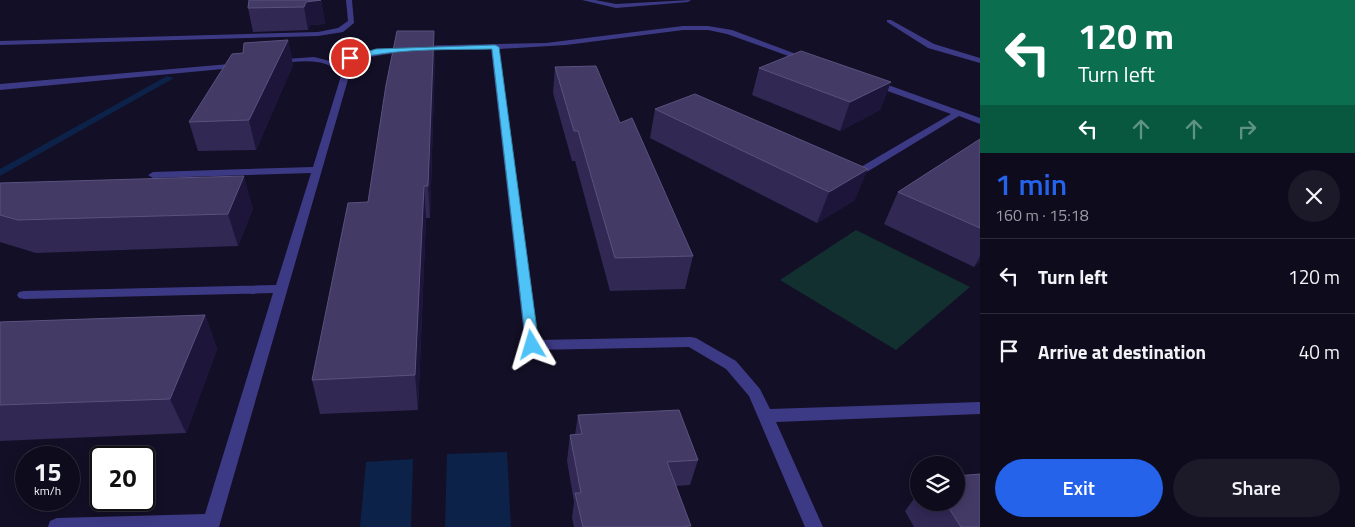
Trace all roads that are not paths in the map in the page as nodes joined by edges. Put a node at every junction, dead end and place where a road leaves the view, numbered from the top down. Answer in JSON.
{"nodes":[{"id":1,"x":349,"y":0,"type":"edge"},
{"id":2,"x":585,"y":0,"type":"edge"},
{"id":3,"x":688,"y":0,"type":"edge"},
{"id":4,"x":889,"y":20,"type":"dead end"},
{"id":5,"x":0,"y":43,"type":"edge"},
{"id":6,"x":495,"y":47,"type":"junction"},
{"id":7,"x":980,"y":61,"type":"edge"},
{"id":8,"x":335,"y":64,"type":"junction"},
{"id":9,"x":820,"y":65,"type":"edge"},
{"id":10,"x":866,"y":81,"type":"edge"},
{"id":11,"x":0,"y":86,"type":"edge"},
{"id":12,"x":958,"y":113,"type":"junction"},
{"id":13,"x":980,"y":121,"type":"edge"},
{"id":14,"x":317,"y":170,"type":"junction"},
{"id":15,"x":153,"y":175,"type":"dead end"},
{"id":16,"x":845,"y":181,"type":"edge"},
{"id":17,"x":282,"y":289,"type":"junction"},
{"id":18,"x":24,"y":295,"type":"dead end"},
{"id":19,"x":980,"y":408,"type":"edge"},
{"id":20,"x":765,"y":416,"type":"junction"},
{"id":21,"x":211,"y":524,"type":"edge"},
{"id":22,"x":57,"y":527,"type":"edge"},
{"id":23,"x":814,"y":527,"type":"edge"}],
"edges":[{"from":1,"to":5,"type":"lane"},
{"from":2,"to":3,"type":"lane"},
{"from":4,"to":7,"type":"lane"},
{"from":6,"to":8,"type":"lane"},
{"from":6,"to":9,"type":"lane"},
{"from":6,"to":20,"type":"lane"},
{"from":8,"to":11,"type":"lane"},
{"from":8,"to":14,"type":"lane"},
{"from":10,"to":12,"type":"lane"},
{"from":12,"to":13,"type":"lane"},
{"from":12,"to":16,"type":"lane"},
{"from":14,"to":15,"type":"lane"},
{"from":14,"to":17,"type":"lane"},
{"from":17,"to":18,"type":"lane"},
{"from":17,"to":21,"type":"lane"},
{"from":19,"to":20,"type":"lane"},
{"from":20,"to":23,"type":"lane"},
{"from":21,"to":22,"type":"lane"}]}
